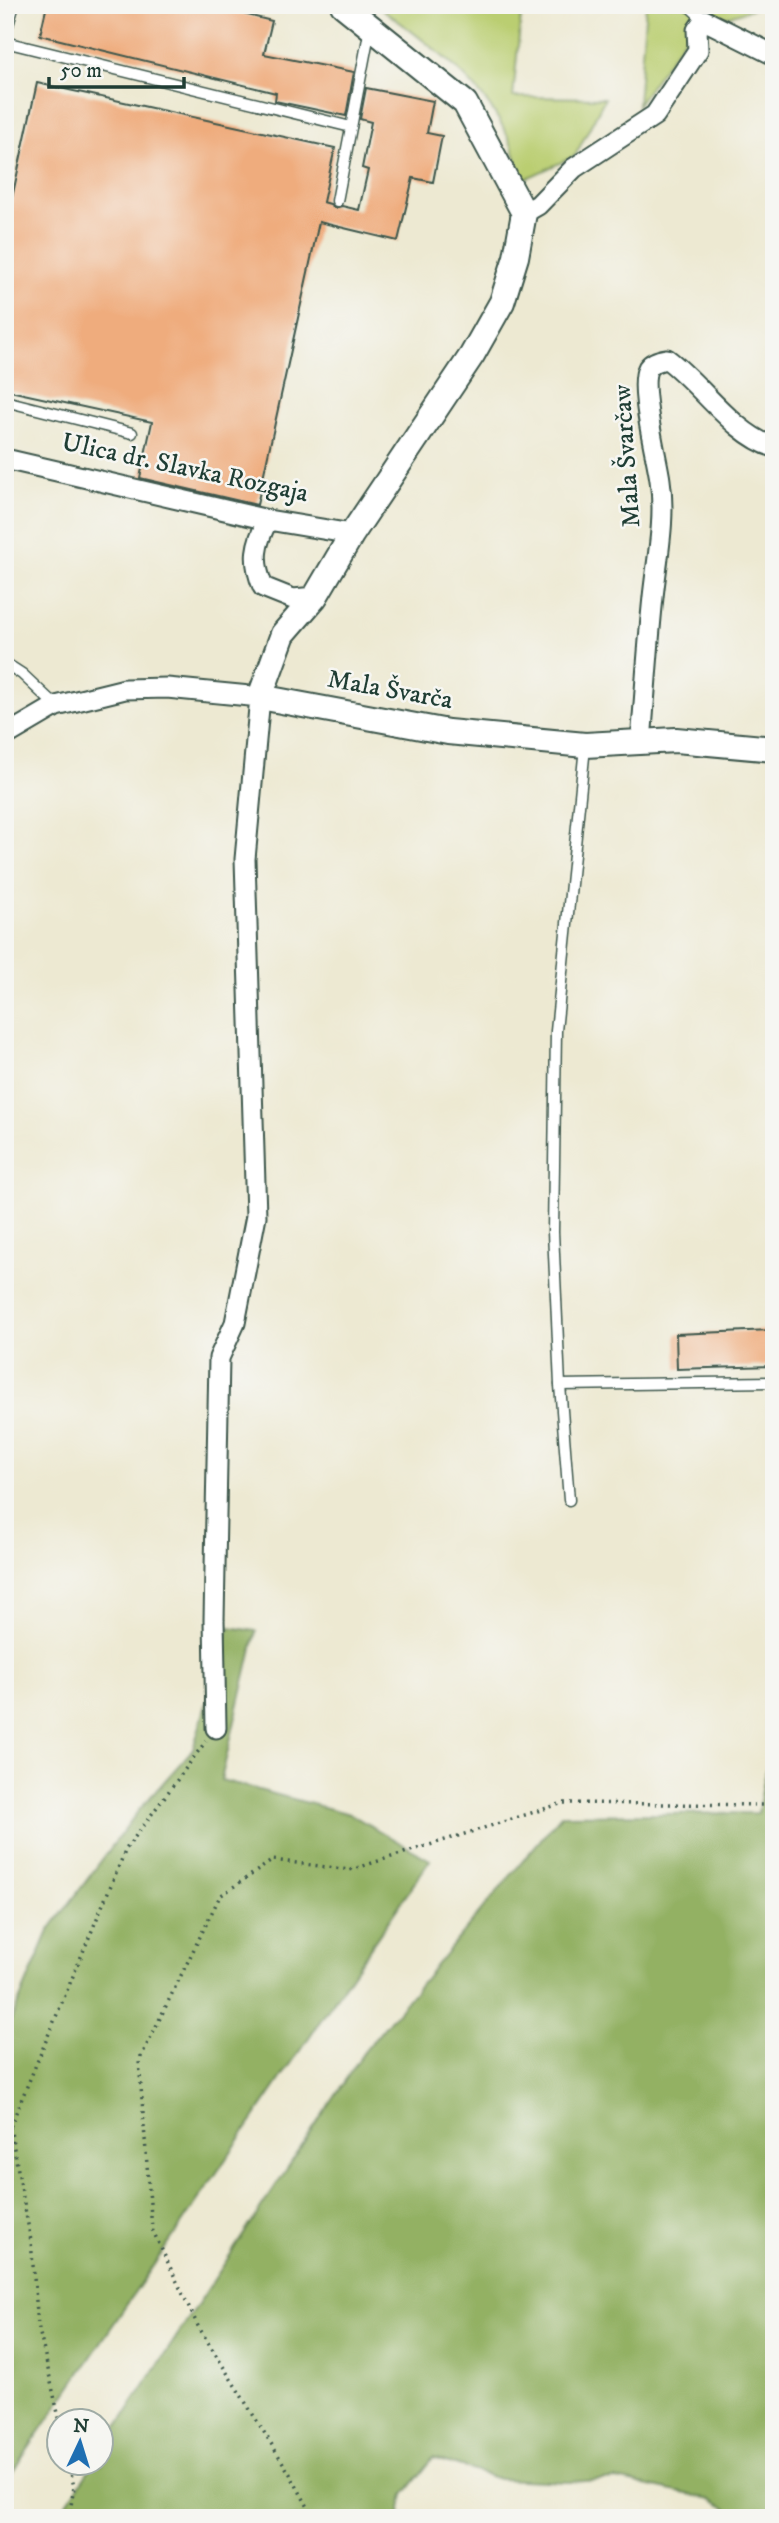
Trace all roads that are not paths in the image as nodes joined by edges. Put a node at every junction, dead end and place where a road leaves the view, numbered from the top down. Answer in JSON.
{"nodes":[{"id":1,"x":14,"y":5,"type":"edge"},
{"id":2,"x":343,"y":5,"type":"edge"},
{"id":3,"x":688,"y":5,"type":"edge"},
{"id":4,"x":704,"y":20,"type":"junction"},
{"id":5,"x":370,"y":27,"type":"junction"},
{"id":6,"x":5,"y":35,"type":"edge"},
{"id":7,"x":5,"y":42,"type":"edge"},
{"id":8,"x":774,"y":55,"type":"edge"},
{"id":9,"x":351,"y":127,"type":"junction"},
{"id":10,"x":337,"y":201,"type":"dead end"},
{"id":11,"x":524,"y":213,"type":"junction"},
{"id":12,"x":5,"y":401,"type":"edge"},
{"id":13,"x":132,"y":433,"type":"dead end"},
{"id":14,"x":774,"y":447,"type":"edge"},
{"id":15,"x":5,"y":459,"type":"edge"},
{"id":16,"x":268,"y":520,"type":"junction"},
{"id":17,"x":352,"y":534,"type":"junction"},
{"id":18,"x":315,"y":597,"type":"junction"},
{"id":19,"x":5,"y":663,"type":"edge"},
{"id":20,"x":260,"y":697,"type":"junction"},
{"id":21,"x":56,"y":706,"type":"junction"},
{"id":22,"x":5,"y":736,"type":"edge"},
{"id":23,"x":641,"y":742,"type":"junction"},
{"id":24,"x":586,"y":745,"type":"junction"},
{"id":25,"x":774,"y":749,"type":"edge"},
{"id":26,"x":774,"y":1382,"type":"edge"},
{"id":27,"x":560,"y":1385,"type":"junction"},
{"id":28,"x":569,"y":1500,"type":"dead end"},
{"id":29,"x":216,"y":1728,"type":"road end"}],
"edges":[{"from":1,"to":6,"type":"lane"},
{"from":2,"to":5,"type":"street"},
{"from":3,"to":4,"type":"lane"},
{"from":4,"to":8,"type":"street"},
{"from":4,"to":11,"type":"street"},
{"from":5,"to":9,"type":"lane"},
{"from":5,"to":11,"type":"street"},
{"from":7,"to":9,"type":"lane"},
{"from":9,"to":10,"type":"lane"},
{"from":11,"to":17,"type":"street"},
{"from":12,"to":13,"type":"lane"},
{"from":14,"to":23,"type":"street","name":"Mala Švarčaw"},
{"from":15,"to":16,"type":"street","name":"Ulica dr. Slavka Rozgaja"},
{"from":16,"to":17,"type":"street","name":"Ulica dr. Slavka Rozgaja"},
{"from":16,"to":18,"type":"street"},
{"from":17,"to":18,"type":"street"},
{"from":18,"to":20,"type":"street"},
{"from":19,"to":21,"type":"lane"},
{"from":20,"to":21,"type":"street","name":"Mala Švarča"},
{"from":20,"to":24,"type":"street","name":"Mala Švarča"},
{"from":20,"to":29,"type":"street"},
{"from":21,"to":22,"type":"street","name":"Mala Švarča"},
{"from":23,"to":24,"type":"street","name":"Mala Švarča"},
{"from":23,"to":25,"type":"street","name":"Mala Švarča"},
{"from":24,"to":27,"type":"lane"},
{"from":26,"to":27,"type":"lane"},
{"from":27,"to":28,"type":"lane"}]}
